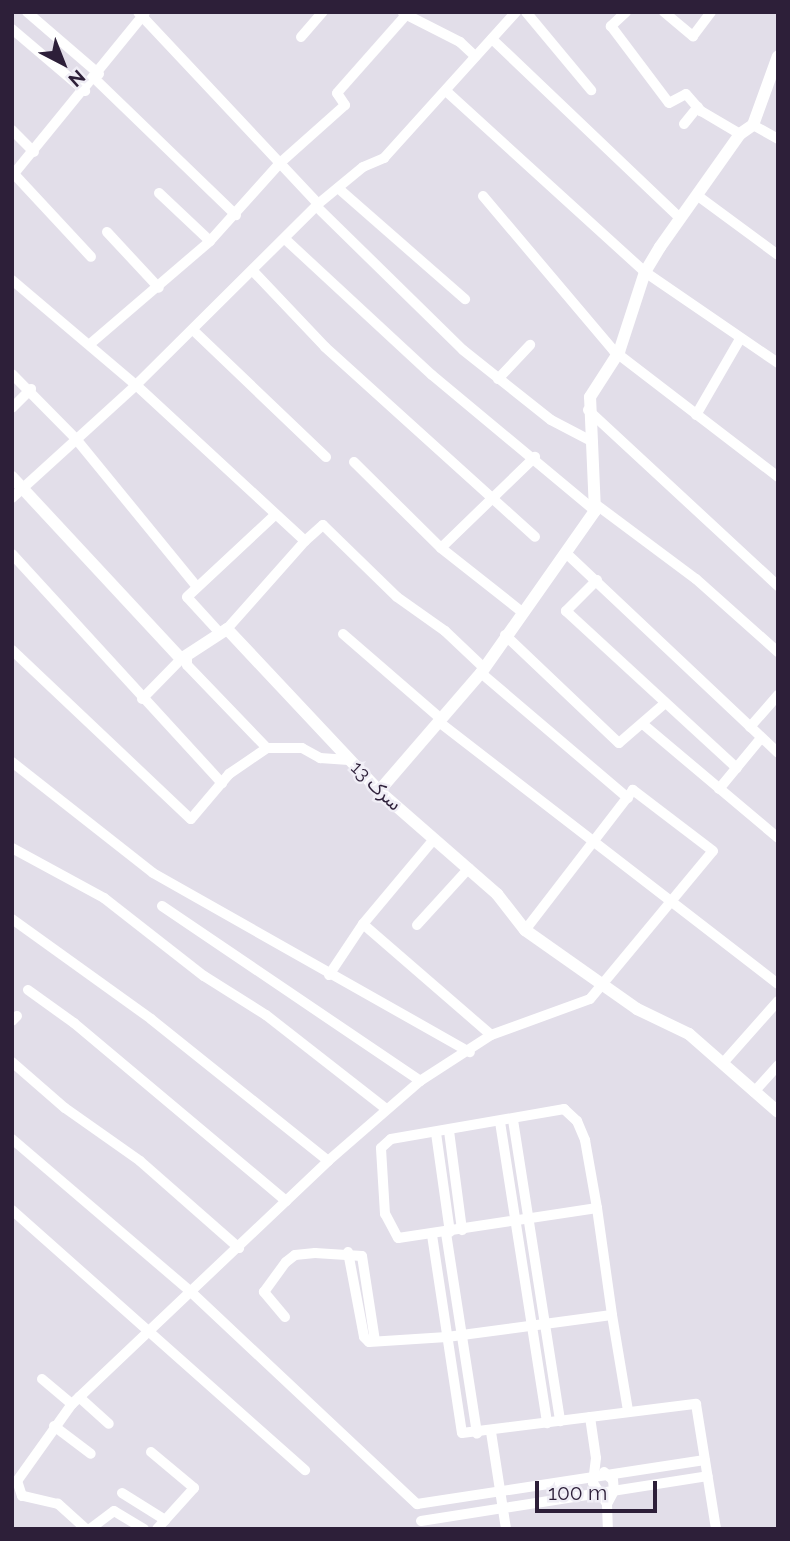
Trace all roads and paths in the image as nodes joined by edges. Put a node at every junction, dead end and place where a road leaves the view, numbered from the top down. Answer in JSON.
{"nodes":[{"id":1,"x":27,"y":12,"type":"edge"},
{"id":2,"x":323,"y":12,"type":"edge"},
{"id":3,"x":516,"y":12,"type":"edge"},
{"id":4,"x":526,"y":12,"type":"edge"},
{"id":5,"x":626,"y":12,"type":"edge"},
{"id":6,"x":664,"y":12,"type":"edge"},
{"id":7,"x":711,"y":12,"type":"edge"},
{"id":8,"x":142,"y":14,"type":"edge"},
{"id":9,"x":405,"y":14,"type":"edge"},
{"id":10,"x":12,"y":29,"type":"edge"},
{"id":11,"x":301,"y":37,"type":"dead end"},
{"id":12,"x":492,"y":39,"type":"junction"},
{"id":13,"x":475,"y":56,"type":"junction"},
{"id":14,"x":778,"y":56,"type":"edge"},
{"id":15,"x":97,"y":76,"type":"junction"},
{"id":16,"x":446,"y":90,"type":"junction"},
{"id":17,"x":591,"y":90,"type":"dead end"},
{"id":18,"x":85,"y":91,"type":"junction"},
{"id":19,"x":698,"y":107,"type":"junction"},
{"id":20,"x":684,"y":124,"type":"dead end"},
{"id":21,"x":753,"y":125,"type":"junction"},
{"id":22,"x":12,"y":130,"type":"edge"},
{"id":23,"x":740,"y":134,"type":"junction"},
{"id":24,"x":778,"y":139,"type":"edge"},
{"id":25,"x":34,"y":152,"type":"junction"},
{"id":26,"x":280,"y":163,"type":"junction"},
{"id":27,"x":13,"y":175,"type":"edge"},
{"id":28,"x":338,"y":188,"type":"junction"},
{"id":29,"x":159,"y":193,"type":"dead end"},
{"id":30,"x":482,"y":196,"type":"dead end"},
{"id":31,"x":698,"y":196,"type":"junction"},
{"id":32,"x":317,"y":205,"type":"junction"},
{"id":33,"x":236,"y":215,"type":"junction"},
{"id":34,"x":680,"y":218,"type":"junction"},
{"id":35,"x":107,"y":232,"type":"dead end"},
{"id":36,"x":285,"y":239,"type":"junction"},
{"id":37,"x":210,"y":242,"type":"junction"},
{"id":38,"x":778,"y":255,"type":"edge"},
{"id":39,"x":90,"y":257,"type":"dead end"},
{"id":40,"x":253,"y":271,"type":"junction"},
{"id":41,"x":645,"y":272,"type":"junction"},
{"id":42,"x":12,"y":280,"type":"edge"},
{"id":43,"x":159,"y":288,"type":"junction"},
{"id":44,"x":465,"y":299,"type":"dead end"},
{"id":45,"x":193,"y":330,"type":"junction"},
{"id":46,"x":740,"y":339,"type":"junction"},
{"id":47,"x":90,"y":344,"type":"junction"},
{"id":48,"x":530,"y":345,"type":"dead end"},
{"id":49,"x":619,"y":352,"type":"junction"},
{"id":50,"x":778,"y":363,"type":"edge"},
{"id":51,"x":12,"y":374,"type":"edge"},
{"id":52,"x":498,"y":379,"type":"junction"},
{"id":53,"x":136,"y":385,"type":"junction"},
{"id":54,"x":31,"y":389,"type":"junction"},
{"id":55,"x":12,"y":408,"type":"edge"},
{"id":56,"x":587,"y":410,"type":"junction"},
{"id":57,"x":696,"y":415,"type":"junction"},
{"id":58,"x":76,"y":439,"type":"junction"},
{"id":59,"x":593,"y":442,"type":"junction"},
{"id":60,"x":326,"y":457,"type":"dead end"},
{"id":61,"x":535,"y":457,"type":"junction"},
{"id":62,"x":354,"y":462,"type":"dead end"},
{"id":63,"x":12,"y":477,"type":"edge"},
{"id":64,"x":778,"y":477,"type":"edge"},
{"id":65,"x":23,"y":489,"type":"junction"},
{"id":66,"x":12,"y":498,"type":"edge"},
{"id":67,"x":494,"y":499,"type":"junction"},
{"id":68,"x":596,"y":508,"type":"junction"},
{"id":69,"x":275,"y":515,"type":"junction"},
{"id":70,"x":535,"y":537,"type":"dead end"},
{"id":71,"x":305,"y":541,"type":"junction"},
{"id":72,"x":441,"y":548,"type":"junction"},
{"id":73,"x":566,"y":553,"type":"junction"},
{"id":74,"x":12,"y":554,"type":"edge"},
{"id":75,"x":597,"y":580,"type":"junction"},
{"id":76,"x":778,"y":586,"type":"edge"},
{"id":77,"x":197,"y":587,"type":"junction"},
{"id":78,"x":522,"y":612,"type":"junction"},
{"id":79,"x":223,"y":630,"type":"junction"},
{"id":80,"x":343,"y":634,"type":"dead end"},
{"id":81,"x":505,"y":635,"type":"junction"},
{"id":82,"x":12,"y":650,"type":"edge"},
{"id":83,"x":778,"y":652,"type":"edge"},
{"id":84,"x":184,"y":659,"type":"junction"},
{"id":85,"x":483,"y":671,"type":"junction"},
{"id":86,"x":778,"y":695,"type":"edge"},
{"id":87,"x":142,"y":699,"type":"junction"},
{"id":88,"x":664,"y":704,"type":"junction"},
{"id":89,"x":440,"y":721,"type":"junction"},
{"id":90,"x":643,"y":725,"type":"junction"},
{"id":91,"x":750,"y":727,"type":"junction"},
{"id":92,"x":761,"y":738,"type":"junction"},
{"id":93,"x":267,"y":748,"type":"junction"},
{"id":94,"x":778,"y":753,"type":"edge"},
{"id":95,"x":349,"y":760,"type":"junction"},
{"id":96,"x":12,"y":762,"type":"edge"},
{"id":97,"x":737,"y":768,"type":"junction"},
{"id":98,"x":222,"y":783,"type":"junction"},
{"id":99,"x":719,"y":789,"type":"junction"},
{"id":100,"x":379,"y":791,"type":"junction"},
{"id":101,"x":628,"y":797,"type":"junction"},
{"id":102,"x":778,"y":838,"type":"edge"},
{"id":103,"x":433,"y":839,"type":"junction"},
{"id":104,"x":593,"y":842,"type":"junction"},
{"id":105,"x":12,"y":848,"type":"edge"},
{"id":106,"x":468,"y":868,"type":"junction"},
{"id":107,"x":673,"y":903,"type":"junction"},
{"id":108,"x":162,"y":906,"type":"dead end"},
{"id":109,"x":12,"y":919,"type":"edge"},
{"id":110,"x":363,"y":924,"type":"junction"},
{"id":111,"x":417,"y":925,"type":"dead end"},
{"id":112,"x":525,"y":930,"type":"junction"},
{"id":113,"x":329,"y":975,"type":"junction"},
{"id":114,"x":778,"y":984,"type":"edge"},
{"id":115,"x":603,"y":985,"type":"junction"},
{"id":116,"x":27,"y":990,"type":"dead end"},
{"id":117,"x":778,"y":1001,"type":"edge"},
{"id":118,"x":491,"y":1035,"type":"junction"},
{"id":119,"x":470,"y":1052,"type":"junction"},
{"id":120,"x":12,"y":1062,"type":"edge"},
{"id":121,"x":723,"y":1063,"type":"junction"},
{"id":122,"x":778,"y":1065,"type":"edge"},
{"id":123,"x":420,"y":1080,"type":"junction"},
{"id":124,"x":754,"y":1091,"type":"junction"},
{"id":125,"x":385,"y":1108,"type":"junction"},
{"id":126,"x":778,"y":1112,"type":"edge"},
{"id":127,"x":513,"y":1120,"type":"junction"},
{"id":128,"x":500,"y":1122,"type":"junction"},
{"id":129,"x":449,"y":1131,"type":"junction"},
{"id":130,"x":436,"y":1133,"type":"junction"},
{"id":131,"x":12,"y":1139,"type":"edge"},
{"id":132,"x":328,"y":1161,"type":"junction"},
{"id":133,"x":286,"y":1201,"type":"junction"},
{"id":134,"x":597,"y":1208,"type":"junction"},
{"id":135,"x":12,"y":1210,"type":"edge"},
{"id":136,"x":529,"y":1219,"type":"junction"},
{"id":137,"x":516,"y":1221,"type":"junction"},
{"id":138,"x":462,"y":1230,"type":"junction"},
{"id":139,"x":448,"y":1232,"type":"junction"},
{"id":140,"x":432,"y":1235,"type":"junction"},
{"id":141,"x":239,"y":1248,"type":"junction"},
{"id":142,"x":191,"y":1292,"type":"junction"},
{"id":143,"x":612,"y":1315,"type":"junction"},
{"id":144,"x":285,"y":1317,"type":"dead end"},
{"id":145,"x":546,"y":1321,"type":"junction"},
{"id":146,"x":532,"y":1322,"type":"junction"},
{"id":147,"x":150,"y":1331,"type":"junction"},
{"id":148,"x":464,"y":1334,"type":"junction"},
{"id":149,"x":447,"y":1337,"type":"junction"},
{"id":150,"x":42,"y":1379,"type":"dead end"},
{"id":151,"x":76,"y":1400,"type":"junction"},
{"id":152,"x":628,"y":1411,"type":"junction"},
{"id":153,"x":590,"y":1417,"type":"junction"},
{"id":154,"x":560,"y":1421,"type":"junction"},
{"id":155,"x":547,"y":1423,"type":"junction"},
{"id":156,"x":109,"y":1424,"type":"dead end"},
{"id":157,"x":54,"y":1426,"type":"junction"},
{"id":158,"x":491,"y":1432,"type":"junction"},
{"id":159,"x":477,"y":1434,"type":"junction"},
{"id":160,"x":151,"y":1452,"type":"dead end"},
{"id":161,"x":91,"y":1454,"type":"dead end"},
{"id":162,"x":596,"y":1458,"type":"junction"},
{"id":163,"x":705,"y":1460,"type":"junction"},
{"id":164,"x":305,"y":1470,"type":"dead end"},
{"id":165,"x":605,"y":1473,"type":"junction"},
{"id":166,"x":594,"y":1476,"type":"junction"},
{"id":167,"x":707,"y":1476,"type":"junction"},
{"id":168,"x":15,"y":1481,"type":"edge"},
{"id":169,"x":614,"y":1491,"type":"junction"},
{"id":170,"x":500,"y":1492,"type":"junction"},
{"id":171,"x":122,"y":1493,"type":"dead end"},
{"id":172,"x":599,"y":1494,"type":"junction"},
{"id":173,"x":607,"y":1504,"type":"junction"},
{"id":174,"x":503,"y":1509,"type":"junction"},
{"id":175,"x":165,"y":1520,"type":"junction"},
{"id":176,"x":421,"y":1521,"type":"dead end"},
{"id":177,"x":88,"y":1529,"type":"edge"},
{"id":178,"x":144,"y":1529,"type":"edge"},
{"id":179,"x":157,"y":1529,"type":"edge"},
{"id":180,"x":506,"y":1529,"type":"edge"},
{"id":181,"x":608,"y":1529,"type":"edge"},
{"id":182,"x":716,"y":1529,"type":"edge"}],
"edges":[{"from":1,"to":15,"type":"street"},
{"from":2,"to":11,"type":"street"},
{"from":3,"to":12,"type":"street"},
{"from":4,"to":17,"type":"street"},
{"from":5,"to":19,"type":"street"},
{"from":6,"to":7,"type":"street"},
{"from":8,"to":15,"type":"street"},
{"from":8,"to":26,"type":"street"},
{"from":9,"to":13,"type":"street"},
{"from":9,"to":26,"type":"street"},
{"from":10,"to":18,"type":"street"},
{"from":12,"to":13,"type":"street"},
{"from":12,"to":34,"type":"street"},
{"from":13,"to":16,"type":"street"},
{"from":14,"to":21,"type":"street"},
{"from":15,"to":18,"type":"street"},
{"from":15,"to":33,"type":"street"},
{"from":16,"to":28,"type":"street"},
{"from":16,"to":41,"type":"street"},
{"from":18,"to":25,"type":"street"},
{"from":19,"to":20,"type":"street"},
{"from":19,"to":23,"type":"street"},
{"from":21,"to":23,"type":"street"},
{"from":21,"to":24,"type":"street"},
{"from":22,"to":25,"type":"street"},
{"from":23,"to":31,"type":"street"},
{"from":25,"to":27,"type":"street"},
{"from":26,"to":32,"type":"street"},
{"from":26,"to":33,"type":"street"},
{"from":27,"to":39,"type":"street"},
{"from":28,"to":32,"type":"street"},
{"from":28,"to":44,"type":"street"},
{"from":29,"to":37,"type":"street"},
{"from":30,"to":49,"type":"street"},
{"from":31,"to":34,"type":"street"},
{"from":31,"to":38,"type":"street"},
{"from":32,"to":36,"type":"street"},
{"from":32,"to":52,"type":"street"},
{"from":33,"to":37,"type":"street"},
{"from":34,"to":41,"type":"street"},
{"from":35,"to":43,"type":"street"},
{"from":36,"to":40,"type":"street"},
{"from":36,"to":61,"type":"street"},
{"from":37,"to":43,"type":"street"},
{"from":40,"to":45,"type":"street"},
{"from":40,"to":67,"type":"street"},
{"from":41,"to":46,"type":"street"},
{"from":41,"to":49,"type":"street"},
{"from":42,"to":47,"type":"street"},
{"from":43,"to":47,"type":"street"},
{"from":45,"to":53,"type":"street"},
{"from":45,"to":60,"type":"street"},
{"from":46,"to":50,"type":"street"},
{"from":46,"to":57,"type":"street"},
{"from":47,"to":53,"type":"street"},
{"from":48,"to":52,"type":"street"},
{"from":49,"to":56,"type":"street"},
{"from":49,"to":57,"type":"street"},
{"from":51,"to":54,"type":"street"},
{"from":52,"to":59,"type":"street"},
{"from":53,"to":58,"type":"street"},
{"from":53,"to":69,"type":"street"},
{"from":54,"to":55,"type":"street"},
{"from":54,"to":58,"type":"street"},
{"from":56,"to":59,"type":"street"},
{"from":56,"to":76,"type":"street"},
{"from":57,"to":64,"type":"street"},
{"from":58,"to":65,"type":"street"},
{"from":58,"to":77,"type":"street"},
{"from":59,"to":68,"type":"street"},
{"from":61,"to":67,"type":"street"},
{"from":61,"to":68,"type":"street"},
{"from":62,"to":72,"type":"street"},
{"from":63,"to":65,"type":"street"},
{"from":65,"to":66,"type":"street"},
{"from":65,"to":84,"type":"street"},
{"from":67,"to":70,"type":"street"},
{"from":67,"to":72,"type":"street"},
{"from":68,"to":73,"type":"street"},
{"from":68,"to":83,"type":"street"},
{"from":69,"to":71,"type":"street"},
{"from":69,"to":77,"type":"street"},
{"from":71,"to":79,"type":"street"},
{"from":71,"to":85,"type":"street"},
{"from":72,"to":78,"type":"street"},
{"from":73,"to":75,"type":"street"},
{"from":73,"to":78,"type":"street"},
{"from":74,"to":87,"type":"street"},
{"from":75,"to":88,"type":"street"},
{"from":75,"to":91,"type":"street"},
{"from":77,"to":79,"type":"street"},
{"from":78,"to":81,"type":"street"},
{"from":79,"to":84,"type":"street"},
{"from":79,"to":95,"type":"street","name":"سرک 13"},
{"from":80,"to":89,"type":"street"},
{"from":81,"to":85,"type":"street"},
{"from":81,"to":90,"type":"street"},
{"from":82,"to":98,"type":"street"},
{"from":84,"to":87,"type":"street"},
{"from":84,"to":93,"type":"street"},
{"from":85,"to":89,"type":"street"},
{"from":85,"to":101,"type":"street"},
{"from":86,"to":91,"type":"street"},
{"from":87,"to":98,"type":"street"},
{"from":88,"to":90,"type":"street"},
{"from":88,"to":97,"type":"street"},
{"from":89,"to":100,"type":"street"},
{"from":89,"to":104,"type":"street"},
{"from":90,"to":99,"type":"street"},
{"from":91,"to":92,"type":"street"},
{"from":92,"to":94,"type":"street"},
{"from":92,"to":97,"type":"street"},
{"from":93,"to":95,"type":"street"},
{"from":93,"to":98,"type":"street"},
{"from":95,"to":100,"type":"street","name":"سرک 13"},
{"from":96,"to":113,"type":"street"},
{"from":97,"to":99,"type":"street"},
{"from":99,"to":102,"type":"street"},
{"from":100,"to":103,"type":"street","name":"سرک 13"},
{"from":101,"to":104,"type":"street"},
{"from":101,"to":107,"type":"street"},
{"from":103,"to":106,"type":"street","name":"سرک 13"},
{"from":103,"to":110,"type":"street"},
{"from":104,"to":107,"type":"street"},
{"from":104,"to":112,"type":"street"},
{"from":105,"to":125,"type":"street"},
{"from":106,"to":111,"type":"street"},
{"from":106,"to":112,"type":"street","name":"سرک 13"},
{"from":107,"to":114,"type":"street"},
{"from":107,"to":115,"type":"street"},
{"from":108,"to":123,"type":"street"},
{"from":109,"to":132,"type":"street"},
{"from":110,"to":113,"type":"street"},
{"from":110,"to":118,"type":"street"},
{"from":112,"to":115,"type":"street","name":"سرک 13"},
{"from":113,"to":119,"type":"street"},
{"from":115,"to":118,"type":"street"},
{"from":115,"to":121,"type":"street","name":"سرک 13"},
{"from":116,"to":133,"type":"street"},
{"from":117,"to":121,"type":"street"},
{"from":118,"to":119,"type":"street"},
{"from":119,"to":123,"type":"street"},
{"from":120,"to":141,"type":"street"},
{"from":121,"to":124,"type":"street","name":"سرک 13"},
{"from":122,"to":124,"type":"street"},
{"from":123,"to":125,"type":"street"},
{"from":124,"to":126,"type":"street","name":"سرک 13"},
{"from":125,"to":132,"type":"street"},
{"from":127,"to":128,"type":"street"},
{"from":127,"to":134,"type":"street"},
{"from":127,"to":136,"type":"street"},
{"from":128,"to":129,"type":"street"},
{"from":128,"to":137,"type":"street"},
{"from":129,"to":130,"type":"street"},
{"from":129,"to":138,"type":"street"},
{"from":130,"to":139,"type":"street"},
{"from":130,"to":140,"type":"street"},
{"from":131,"to":142,"type":"street"},
{"from":132,"to":133,"type":"street"},
{"from":133,"to":141,"type":"street"},
{"from":134,"to":136,"type":"street"},
{"from":134,"to":143,"type":"street"},
{"from":135,"to":147,"type":"street"},
{"from":136,"to":137,"type":"street"},
{"from":136,"to":145,"type":"street"},
{"from":137,"to":138,"type":"street"},
{"from":137,"to":146,"type":"street"},
{"from":138,"to":139,"type":"street"},
{"from":139,"to":140,"type":"street"},
{"from":139,"to":148,"type":"street"},
{"from":140,"to":149,"type":"street"},
{"from":141,"to":142,"type":"street"},
{"from":142,"to":147,"type":"street"},
{"from":142,"to":170,"type":"street"},
{"from":143,"to":145,"type":"street"},
{"from":143,"to":152,"type":"street"},
{"from":144,"to":149,"type":"street"},
{"from":145,"to":146,"type":"street"},
{"from":145,"to":154,"type":"street"},
{"from":146,"to":148,"type":"street"},
{"from":146,"to":155,"type":"street"},
{"from":147,"to":151,"type":"street"},
{"from":147,"to":164,"type":"street"},
{"from":148,"to":149,"type":"street"},
{"from":148,"to":159,"type":"street"},
{"from":149,"to":159,"type":"street"},
{"from":150,"to":151,"type":"street"},
{"from":151,"to":156,"type":"street"},
{"from":151,"to":157,"type":"street"},
{"from":152,"to":153,"type":"street"},
{"from":152,"to":163,"type":"street"},
{"from":153,"to":154,"type":"street"},
{"from":153,"to":162,"type":"street"},
{"from":154,"to":155,"type":"street"},
{"from":155,"to":158,"type":"street"},
{"from":157,"to":161,"type":"street"},
{"from":157,"to":168,"type":"street"},
{"from":158,"to":159,"type":"street"},
{"from":158,"to":170,"type":"street"},
{"from":160,"to":175,"type":"street"},
{"from":162,"to":165,"type":"street"},
{"from":162,"to":166,"type":"street"},
{"from":163,"to":165,"type":"street"},
{"from":163,"to":167,"type":"street"},
{"from":165,"to":166,"type":"street"},
{"from":165,"to":169,"type":"street"},
{"from":166,"to":170,"type":"street"},
{"from":166,"to":172,"type":"street"},
{"from":167,"to":169,"type":"street"},
{"from":167,"to":182,"type":"street"},
{"from":168,"to":177,"type":"street"},
{"from":169,"to":172,"type":"street"},
{"from":169,"to":173,"type":"street"},
{"from":170,"to":174,"type":"street"},
{"from":171,"to":175,"type":"street"},
{"from":172,"to":173,"type":"street"},
{"from":172,"to":174,"type":"street"},
{"from":173,"to":181,"type":"street"},
{"from":174,"to":176,"type":"street"},
{"from":174,"to":180,"type":"street"},
{"from":175,"to":179,"type":"street"},
{"from":177,"to":178,"type":"street"}]}
